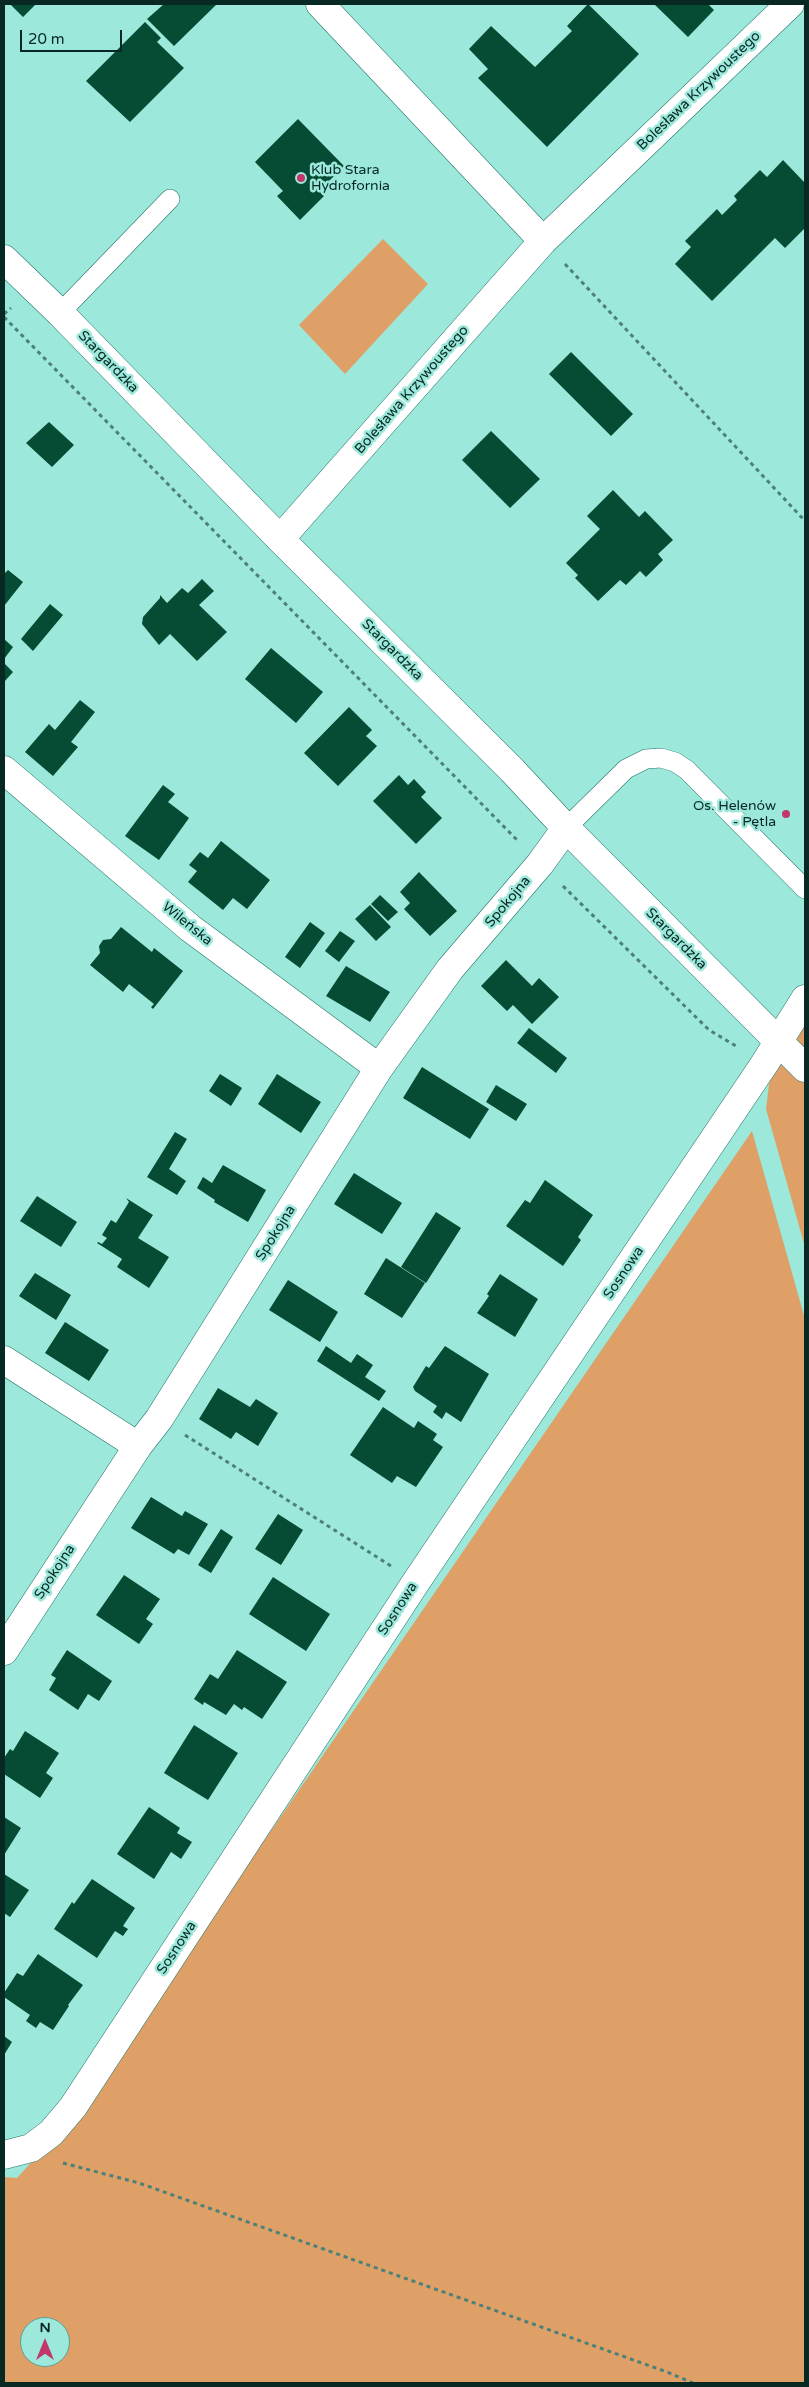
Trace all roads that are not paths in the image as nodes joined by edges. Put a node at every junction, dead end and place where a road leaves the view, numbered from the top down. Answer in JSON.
{"nodes":[{"id":1,"x":320,"y":4,"type":"edge"},
{"id":2,"x":790,"y":4,"type":"edge"},
{"id":3,"x":170,"y":199,"type":"dead end"},
{"id":4,"x":543,"y":241,"type":"junction"},
{"id":5,"x":4,"y":259,"type":"edge"},
{"id":6,"x":60,"y":313,"type":"junction"},
{"id":7,"x":280,"y":539,"type":"junction"},
{"id":8,"x":4,"y":770,"type":"edge"},
{"id":9,"x":566,"y":828,"type":"junction"},
{"id":10,"x":805,"y":889,"type":"edge"},
{"id":11,"x":805,"y":999,"type":"edge"},
{"id":12,"x":772,"y":1053,"type":"junction"},
{"id":13,"x":380,"y":1068,"type":"junction"},
{"id":14,"x":805,"y":1068,"type":"edge"},
{"id":15,"x":4,"y":1360,"type":"edge"},
{"id":16,"x":138,"y":1446,"type":"junction"},
{"id":17,"x":4,"y":1651,"type":"edge"},
{"id":18,"x":11,"y":2153,"type":"edge"}],
"edges":[{"from":1,"to":4,"type":"street"},
{"from":2,"to":4,"type":"street","name":"Bolesława Krzywoustego"},
{"from":3,"to":6,"type":"lane"},
{"from":4,"to":7,"type":"street","name":"Bolesława Krzywoustego"},
{"from":5,"to":6,"type":"street","name":"Stargardzka"},
{"from":6,"to":7,"type":"street","name":"Stargardzka"},
{"from":7,"to":9,"type":"street","name":"Stargardzka"},
{"from":8,"to":13,"type":"street","name":"Wileńska"},
{"from":9,"to":10,"type":"lane"},
{"from":9,"to":12,"type":"street","name":"Stargardzka"},
{"from":9,"to":13,"type":"street","name":"Spokojna"},
{"from":11,"to":12,"type":"street","name":"Sosnowa"},
{"from":12,"to":14,"type":"street","name":"Stargardzka"},
{"from":12,"to":18,"type":"street","name":"Sosnowa"},
{"from":13,"to":16,"type":"street","name":"Spokojna"},
{"from":15,"to":16,"type":"street"},
{"from":16,"to":17,"type":"street","name":"Spokojna"}]}
